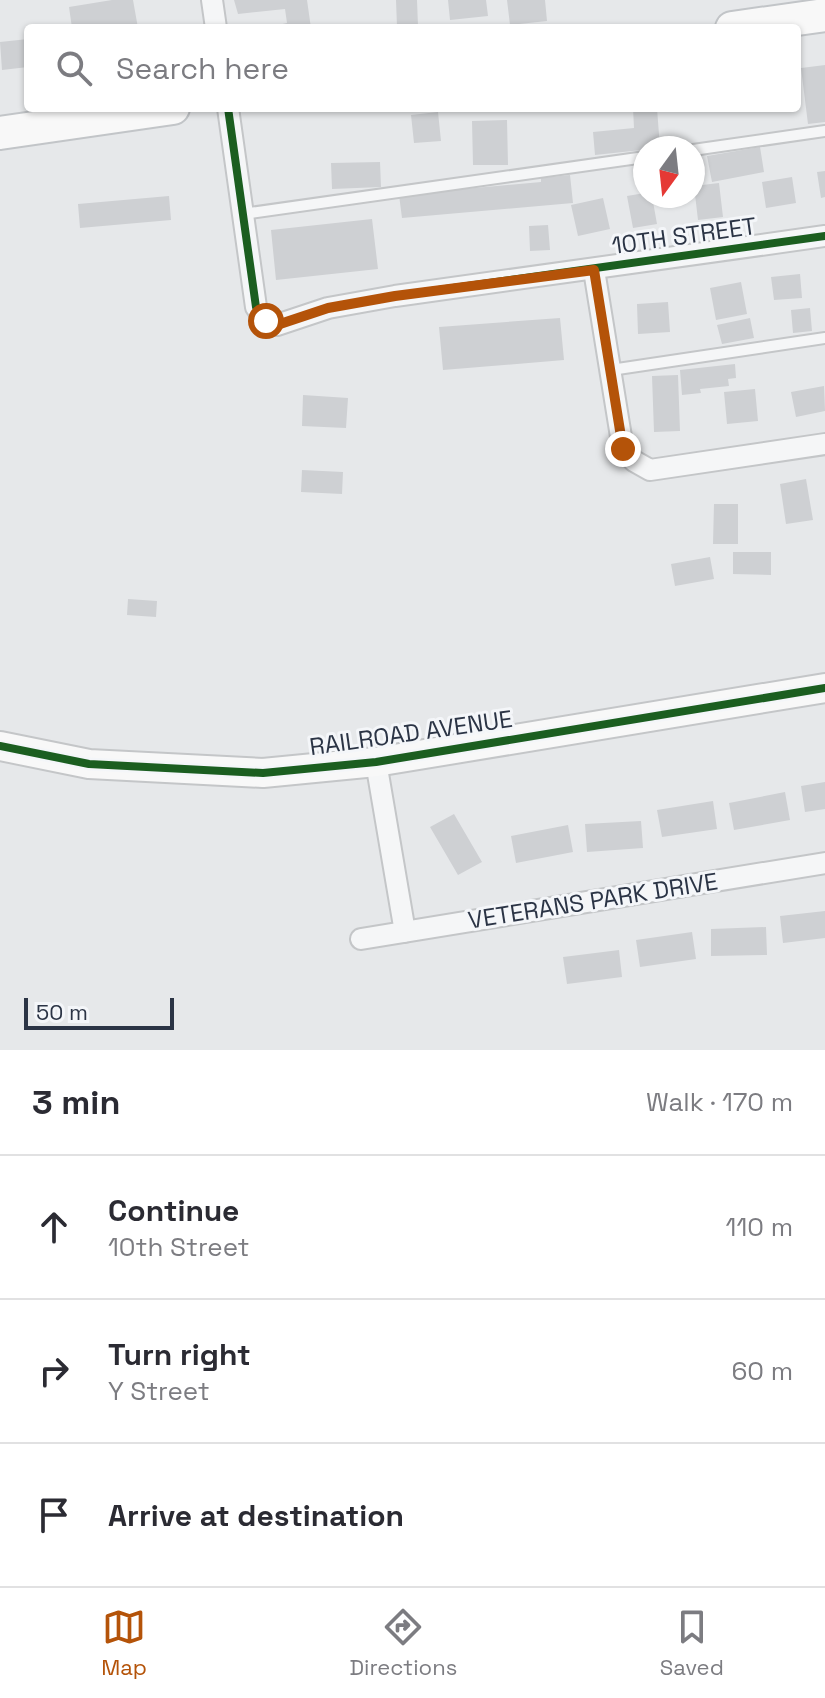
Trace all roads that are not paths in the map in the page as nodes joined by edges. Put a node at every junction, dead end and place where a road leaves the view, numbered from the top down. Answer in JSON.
{"nodes":[{"id":1,"x":212,"y":0,"type":"edge"},
{"id":2,"x":825,"y":15,"type":"edge"},
{"id":3,"x":215,"y":24,"type":"edge"},
{"id":4,"x":761,"y":24,"type":"edge"},
{"id":5,"x":145,"y":112,"type":"edge"},
{"id":6,"x":229,"y":112,"type":"edge"},
{"id":7,"x":825,"y":131,"type":"edge"},
{"id":8,"x":0,"y":133,"type":"edge"},
{"id":9,"x":705,"y":148,"type":"edge"},
{"id":10,"x":633,"y":159,"type":"edge"},
{"id":11,"x":243,"y":214,"type":"junction"},
{"id":12,"x":825,"y":236,"type":"edge"},
{"id":13,"x":594,"y":270,"type":"junction"},
{"id":14,"x":825,"y":338,"type":"edge"},
{"id":15,"x":611,"y":370,"type":"junction"},
{"id":16,"x":825,"y":444,"type":"edge"},
{"id":17,"x":825,"y":688,"type":"edge"},
{"id":18,"x":0,"y":746,"type":"edge"},
{"id":19,"x":376,"y":762,"type":"junction"},
{"id":20,"x":825,"y":863,"type":"edge"},
{"id":21,"x":405,"y":932,"type":"junction"},
{"id":22,"x":361,"y":939,"type":"dead end"}],
"edges":[{"from":1,"to":3,"type":"street"},
{"from":2,"to":4,"type":"main road"},
{"from":5,"to":8,"type":"main road"},
{"from":6,"to":11,"type":"street"},
{"from":7,"to":9,"type":"lane"},
{"from":10,"to":11,"type":"lane"},
{"from":11,"to":13,"type":"street","name":"10TH STREET"},
{"from":12,"to":13,"type":"street","name":"10TH STREET"},
{"from":13,"to":15,"type":"street"},
{"from":14,"to":15,"type":"lane"},
{"from":15,"to":16,"type":"street"},
{"from":17,"to":19,"type":"street","name":"RAILROAD AVENUE"},
{"from":18,"to":19,"type":"street","name":"RAILROAD AVENUE"},
{"from":19,"to":21,"type":"street"},
{"from":20,"to":21,"type":"street","name":"VETERANS PARK DRIVE"},
{"from":21,"to":22,"type":"street","name":"VETERANS PARK DRIVE"}]}
